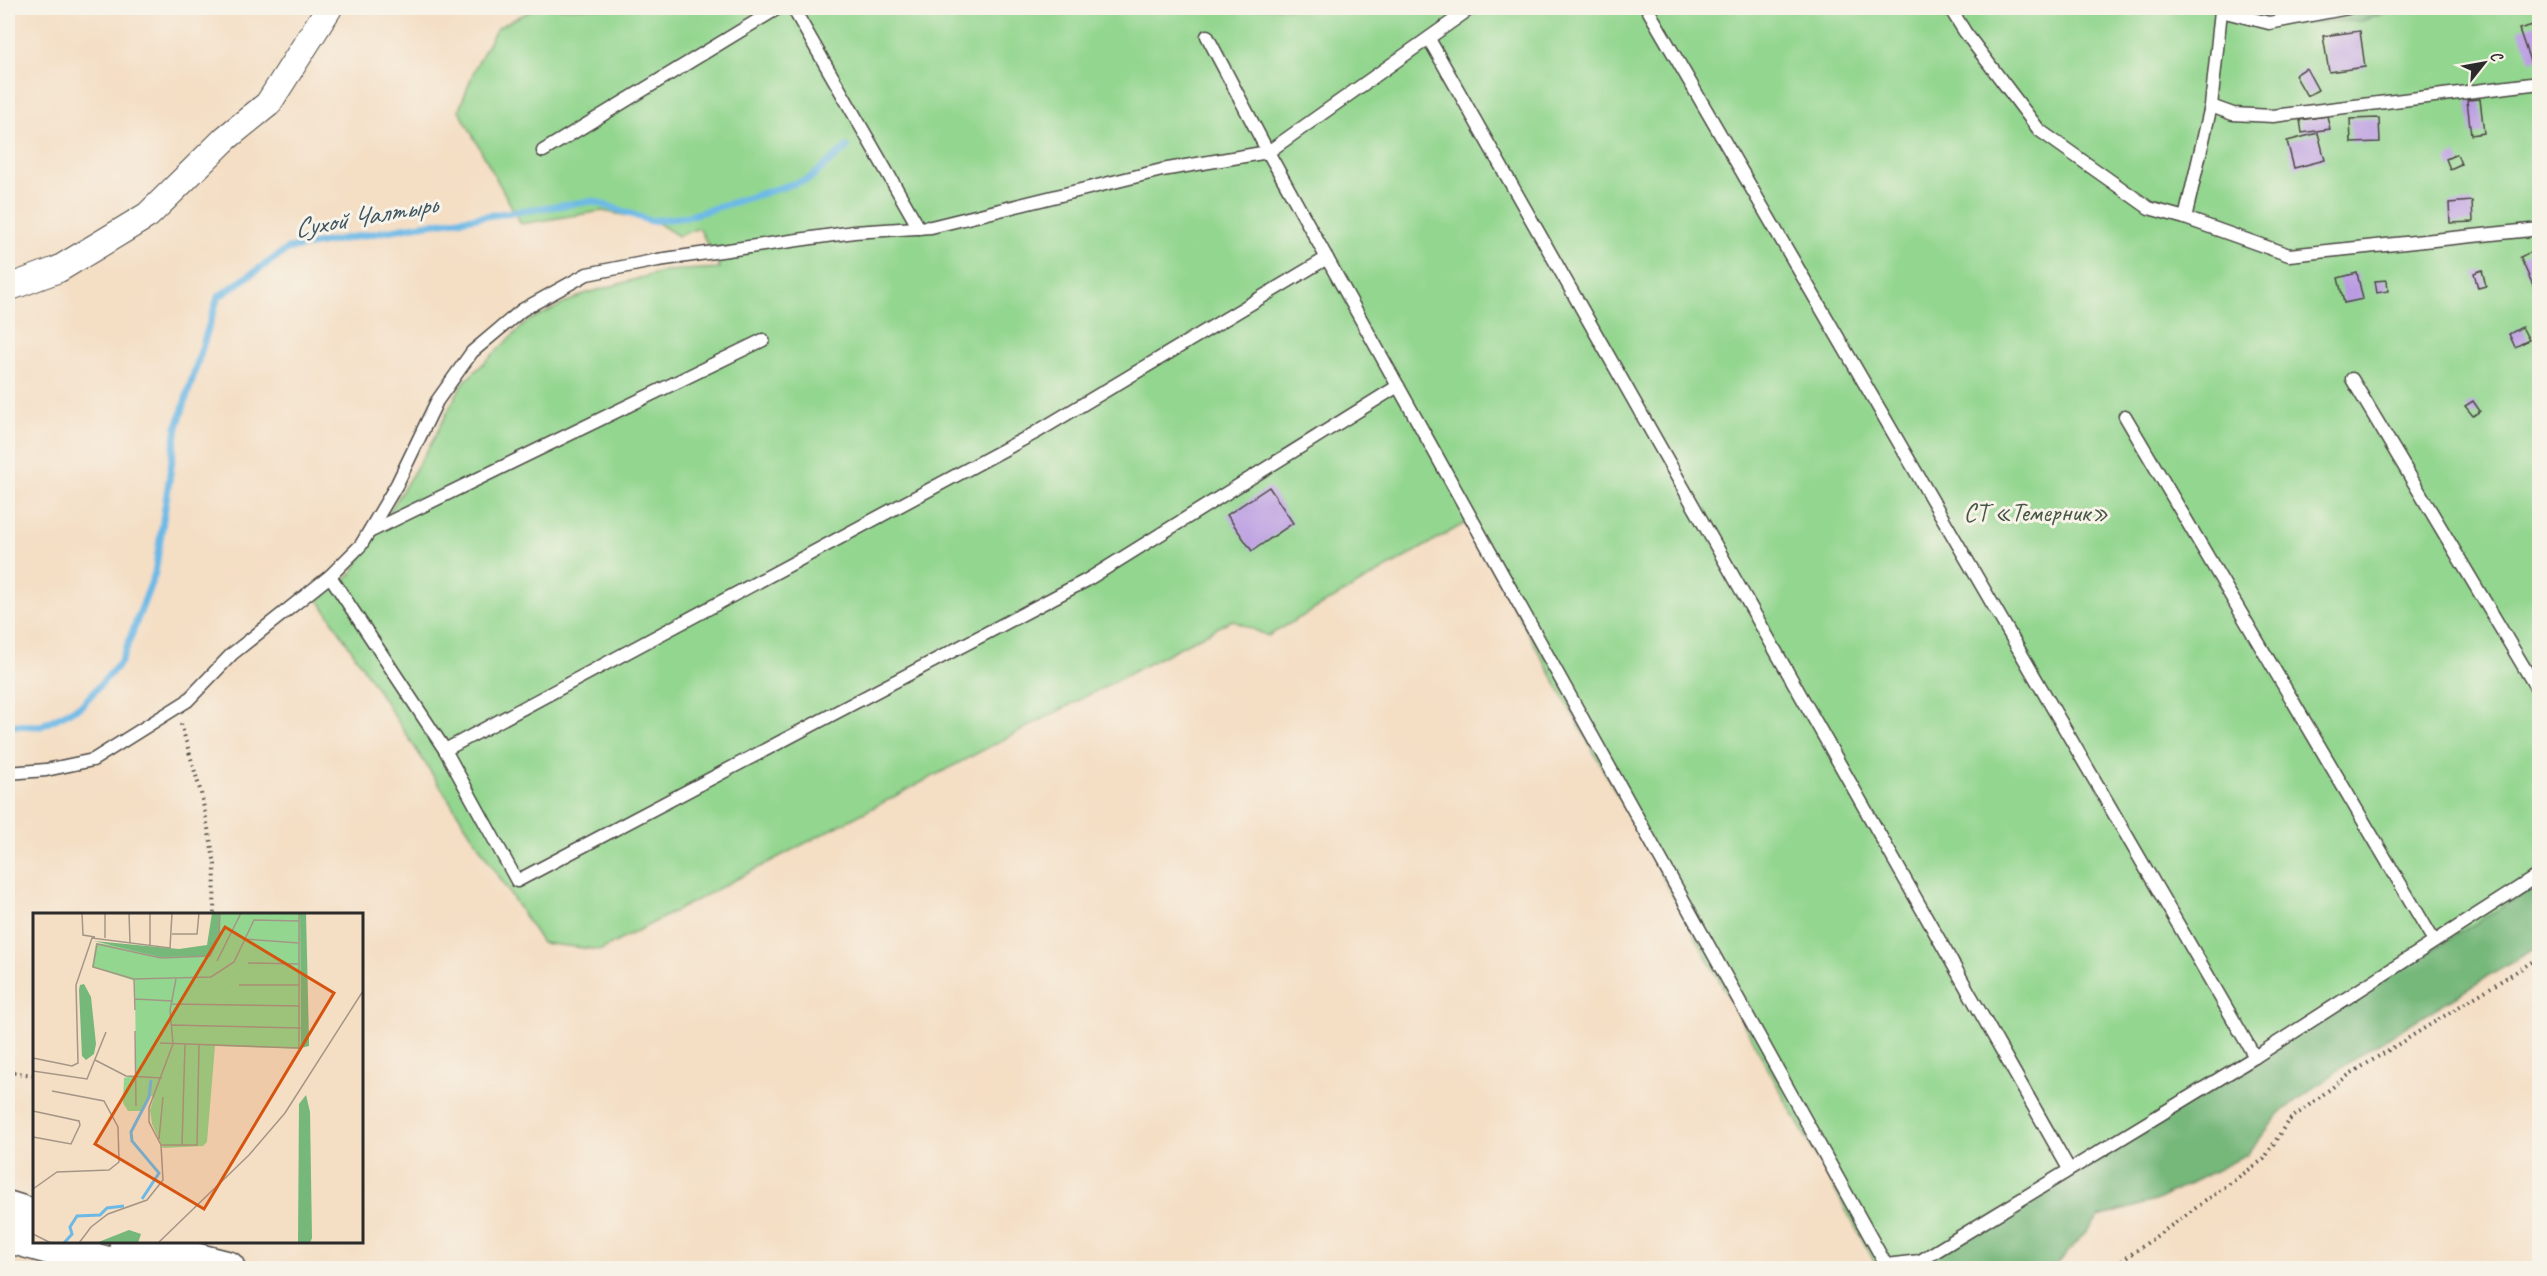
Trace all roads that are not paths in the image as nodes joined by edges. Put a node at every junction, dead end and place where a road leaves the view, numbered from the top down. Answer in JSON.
{"nodes":[{"id":1,"x":329,"y":8,"type":"edge"},
{"id":2,"x":778,"y":8,"type":"edge"},
{"id":3,"x":793,"y":8,"type":"edge"},
{"id":4,"x":1471,"y":8,"type":"edge"},
{"id":5,"x":1647,"y":8,"type":"edge"},
{"id":6,"x":1950,"y":8,"type":"edge"},
{"id":7,"x":2348,"y":8,"type":"edge"},
{"id":8,"x":2220,"y":9,"type":"edge"},
{"id":9,"x":1207,"y":36,"type":"dead end"},
{"id":10,"x":1429,"y":39,"type":"junction"},
{"id":11,"x":2540,"y":83,"type":"edge"},
{"id":12,"x":2211,"y":106,"type":"junction"},
{"id":13,"x":543,"y":151,"type":"dead end"},
{"id":14,"x":1268,"y":152,"type":"junction"},
{"id":15,"x":2185,"y":218,"type":"junction"},
{"id":16,"x":919,"y":228,"type":"junction"},
{"id":17,"x":2540,"y":229,"type":"edge"},
{"id":18,"x":1327,"y":258,"type":"junction"},
{"id":19,"x":8,"y":288,"type":"edge"},
{"id":20,"x":763,"y":340,"type":"dead end"},
{"id":21,"x":2352,"y":379,"type":"dead end"},
{"id":22,"x":1398,"y":386,"type":"junction"},
{"id":23,"x":2125,"y":416,"type":"dead end"},
{"id":24,"x":369,"y":532,"type":"junction"},
{"id":25,"x":330,"y":576,"type":"junction"},
{"id":26,"x":2540,"y":694,"type":"edge"},
{"id":27,"x":445,"y":750,"type":"junction"},
{"id":28,"x":8,"y":773,"type":"edge"},
{"id":29,"x":2540,"y":874,"type":"edge"},
{"id":30,"x":2434,"y":941,"type":"junction"},
{"id":31,"x":2255,"y":1057,"type":"junction"},
{"id":32,"x":2069,"y":1169,"type":"junction"},
{"id":33,"x":8,"y":1208,"type":"edge"},
{"id":34,"x":33,"y":1216,"type":"edge"},
{"id":35,"x":8,"y":1236,"type":"edge"},
{"id":36,"x":130,"y":1243,"type":"edge"},
{"id":37,"x":124,"y":1269,"type":"edge"},
{"id":38,"x":228,"y":1269,"type":"edge"}],
"edges":[{"from":1,"to":19,"type":"street"},
{"from":2,"to":13,"type":"lane"},
{"from":3,"to":16,"type":"lane"},
{"from":4,"to":10,"type":"lane"},
{"from":5,"to":31,"type":"lane"},
{"from":6,"to":15,"type":"lane"},
{"from":7,"to":8,"type":"lane"},
{"from":8,"to":12,"type":"lane"},
{"from":9,"to":14,"type":"lane"},
{"from":10,"to":14,"type":"lane"},
{"from":10,"to":32,"type":"lane"},
{"from":11,"to":12,"type":"lane"},
{"from":12,"to":15,"type":"lane"},
{"from":14,"to":16,"type":"lane"},
{"from":14,"to":18,"type":"lane"},
{"from":15,"to":17,"type":"lane"},
{"from":16,"to":24,"type":"lane"},
{"from":18,"to":22,"type":"lane"},
{"from":18,"to":27,"type":"lane"},
{"from":20,"to":24,"type":"lane"},
{"from":21,"to":26,"type":"lane"},
{"from":22,"to":27,"type":"lane"},
{"from":22,"to":32,"type":"lane"},
{"from":23,"to":30,"type":"lane"},
{"from":24,"to":25,"type":"lane"},
{"from":25,"to":27,"type":"lane"},
{"from":25,"to":28,"type":"lane"},
{"from":29,"to":30,"type":"lane"},
{"from":30,"to":31,"type":"lane"},
{"from":31,"to":32,"type":"lane"},
{"from":33,"to":34,"type":"highway"},
{"from":35,"to":37,"type":"highway"},
{"from":36,"to":38,"type":"highway"}]}
